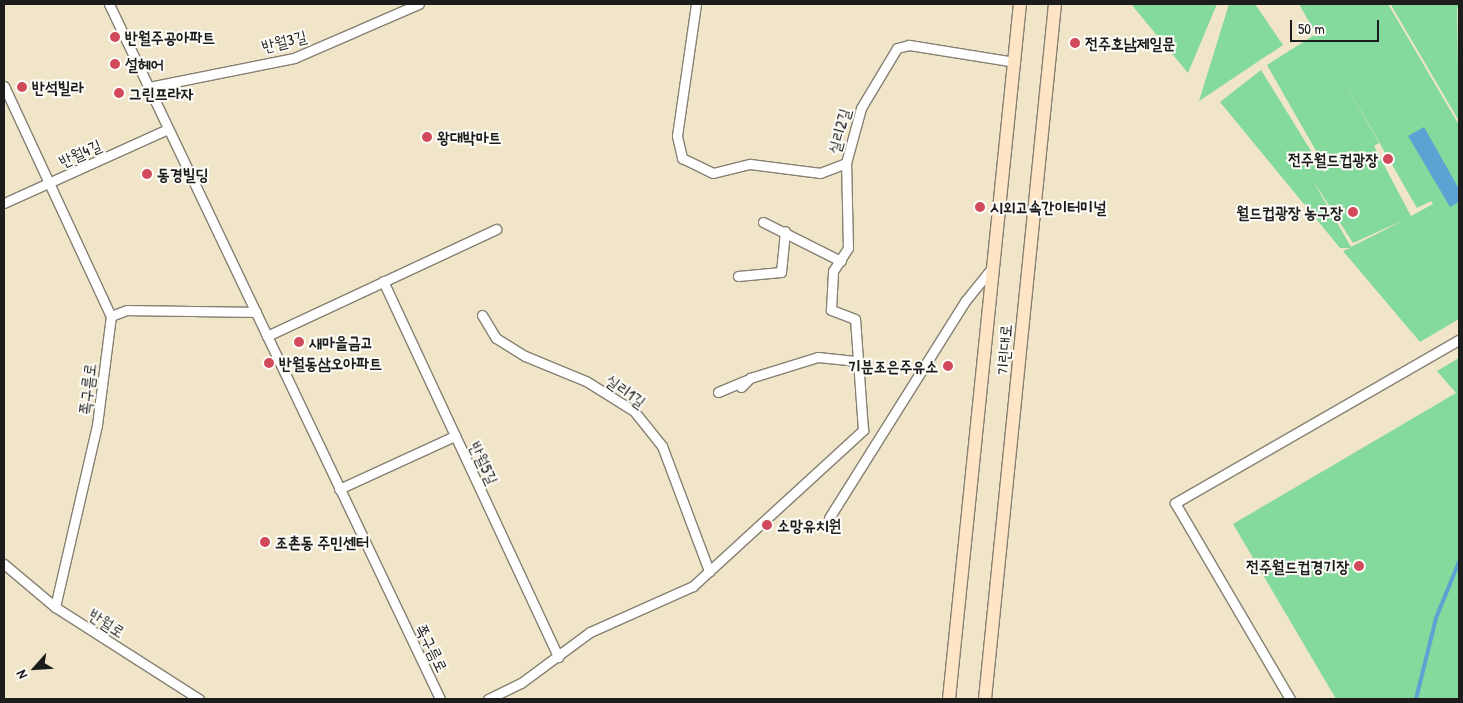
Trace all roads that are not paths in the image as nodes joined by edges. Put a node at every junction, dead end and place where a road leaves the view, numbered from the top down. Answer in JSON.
{"nodes":[{"id":1,"x":109,"y":4,"type":"edge"},
{"id":2,"x":420,"y":4,"type":"edge"},
{"id":3,"x":696,"y":4,"type":"edge"},
{"id":4,"x":1020,"y":4,"type":"edge"},
{"id":5,"x":1056,"y":4,"type":"edge"},
{"id":6,"x":1015,"y":62,"type":"junction"},
{"id":7,"x":4,"y":86,"type":"edge"},
{"id":8,"x":149,"y":86,"type":"junction"},
{"id":9,"x":168,"y":129,"type":"junction"},
{"id":10,"x":846,"y":163,"type":"junction"},
{"id":11,"x":48,"y":184,"type":"junction"},
{"id":12,"x":4,"y":203,"type":"edge"},
{"id":13,"x":763,"y":222,"type":"dead end"},
{"id":14,"x":496,"y":229,"type":"dead end"},
{"id":15,"x":785,"y":231,"type":"junction"},
{"id":16,"x":841,"y":261,"type":"junction"},
{"id":17,"x":991,"y":269,"type":"junction"},
{"id":18,"x":738,"y":276,"type":"dead end"},
{"id":19,"x":383,"y":281,"type":"junction"},
{"id":20,"x":256,"y":312,"type":"junction"},
{"id":21,"x":482,"y":314,"type":"dead end"},
{"id":22,"x":111,"y":316,"type":"junction"},
{"id":23,"x":267,"y":336,"type":"junction"},
{"id":24,"x":1459,"y":340,"type":"edge"},
{"id":25,"x":855,"y":361,"type":"junction"},
{"id":26,"x":750,"y":378,"type":"junction"},
{"id":27,"x":741,"y":387,"type":"dead end"},
{"id":28,"x":718,"y":392,"type":"dead end"},
{"id":29,"x":863,"y":430,"type":"junction"},
{"id":30,"x":455,"y":436,"type":"junction"},
{"id":31,"x":876,"y":439,"type":"junction"},
{"id":32,"x":339,"y":489,"type":"junction"},
{"id":33,"x":829,"y":518,"type":"dead end"},
{"id":34,"x":4,"y":564,"type":"edge"},
{"id":35,"x":709,"y":571,"type":"junction"},
{"id":36,"x":55,"y":607,"type":"junction"},
{"id":37,"x":558,"y":657,"type":"junction"},
{"id":38,"x":199,"y":699,"type":"edge"},
{"id":39,"x":440,"y":699,"type":"edge"},
{"id":40,"x":488,"y":699,"type":"edge"},
{"id":41,"x":949,"y":699,"type":"edge"},
{"id":42,"x":985,"y":699,"type":"edge"},
{"id":43,"x":1290,"y":699,"type":"edge"}],
"edges":[{"from":1,"to":8,"type":"street","name":"쪽구름로"},
{"from":2,"to":8,"type":"street","name":"반월3길"},
{"from":3,"to":10,"type":"street"},
{"from":4,"to":6,"type":"street","name":"기린대로"},
{"from":5,"to":42,"type":"street","name":"기린대로"},
{"from":6,"to":10,"type":"street","name":"실리2길"},
{"from":6,"to":17,"type":"street","name":"기린대로"},
{"from":7,"to":11,"type":"street"},
{"from":8,"to":9,"type":"street","name":"쪽구름로"},
{"from":9,"to":11,"type":"street","name":"반월4길"},
{"from":9,"to":20,"type":"street","name":"쪽구름로"},
{"from":10,"to":16,"type":"street","name":"실리2길"},
{"from":11,"to":12,"type":"street","name":"반월4길"},
{"from":11,"to":22,"type":"street"},
{"from":13,"to":15,"type":"street"},
{"from":14,"to":19,"type":"street"},
{"from":15,"to":16,"type":"street"},
{"from":15,"to":18,"type":"street"},
{"from":16,"to":25,"type":"street","name":"실리2길"},
{"from":17,"to":31,"type":"street"},
{"from":17,"to":41,"type":"street","name":"기린대로"},
{"from":19,"to":23,"type":"street"},
{"from":19,"to":30,"type":"street","name":"반월5길"},
{"from":20,"to":22,"type":"street"},
{"from":20,"to":23,"type":"street","name":"쪽구름로"},
{"from":21,"to":35,"type":"street","name":"실리1길"},
{"from":22,"to":36,"type":"street","name":"쪽구름로"},
{"from":23,"to":32,"type":"street","name":"쪽구름로"},
{"from":24,"to":43,"type":"street"},
{"from":25,"to":26,"type":"street"},
{"from":25,"to":29,"type":"street","name":"실리2길"},
{"from":26,"to":27,"type":"street"},
{"from":26,"to":28,"type":"street"},
{"from":29,"to":31,"type":"street"},
{"from":29,"to":35,"type":"street"},
{"from":30,"to":32,"type":"street"},
{"from":30,"to":37,"type":"street","name":"반월5길"},
{"from":31,"to":33,"type":"street"},
{"from":32,"to":39,"type":"street","name":"쪽구름로"},
{"from":34,"to":36,"type":"street","name":"반월로"},
{"from":35,"to":37,"type":"street"},
{"from":36,"to":38,"type":"street","name":"반월로"},
{"from":37,"to":40,"type":"street"}]}
